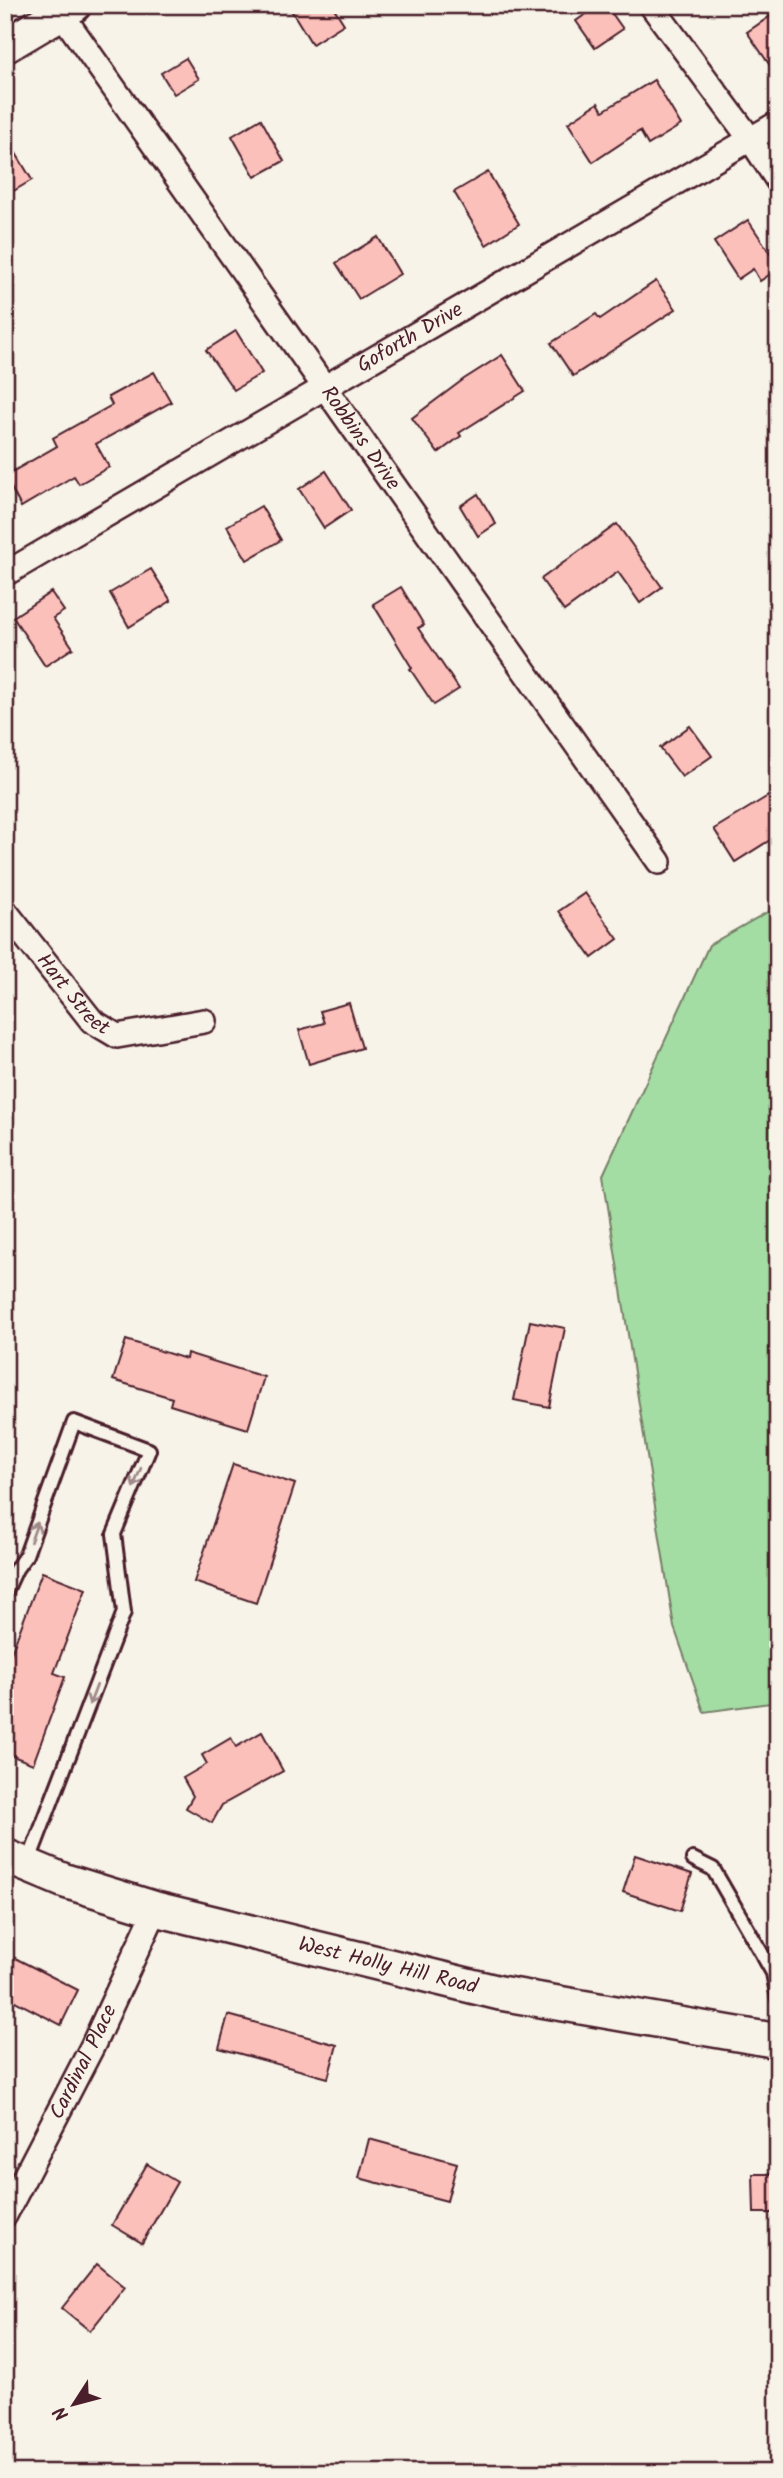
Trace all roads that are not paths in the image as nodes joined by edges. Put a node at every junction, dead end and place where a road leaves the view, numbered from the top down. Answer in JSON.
{"nodes":[{"id":1,"x":651,"y":5,"type":"edge"},
{"id":2,"x":67,"y":9,"type":"edge"},
{"id":3,"x":5,"y":46,"type":"edge"},
{"id":4,"x":778,"y":124,"type":"edge"},
{"id":5,"x":751,"y":140,"type":"junction"},
{"id":6,"x":778,"y":181,"type":"edge"},
{"id":7,"x":324,"y":386,"type":"junction"},
{"id":8,"x":5,"y":574,"type":"edge"},
{"id":9,"x":659,"y":862,"type":"dead end"},
{"id":10,"x":5,"y":911,"type":"edge"},
{"id":11,"x":204,"y":1021,"type":"dead end"},
{"id":12,"x":5,"y":1593,"type":"edge"},
{"id":13,"x":693,"y":1859,"type":"dead end"},
{"id":14,"x":16,"y":1861,"type":"edge"},
{"id":15,"x":156,"y":1909,"type":"junction"},
{"id":16,"x":778,"y":1999,"type":"edge"},
{"id":17,"x":778,"y":2041,"type":"edge"},
{"id":18,"x":5,"y":2215,"type":"edge"}],
"edges":[{"from":1,"to":5,"type":"street"},
{"from":2,"to":3,"type":"street"},
{"from":2,"to":7,"type":"street","name":"Robbins Drive"},
{"from":4,"to":5,"type":"street","name":"Goforth Drive"},
{"from":5,"to":6,"type":"street"},
{"from":5,"to":7,"type":"street","name":"Goforth Drive"},
{"from":7,"to":8,"type":"street","name":"Goforth Drive"},
{"from":7,"to":9,"type":"street","name":"Robbins Drive"},
{"from":10,"to":11,"type":"street","name":"Hart Street"},
{"from":12,"to":14,"type":"lane","one_way":true},
{"from":13,"to":16,"type":"lane"},
{"from":14,"to":15,"type":"street","name":"West Holly Hill Road"},
{"from":15,"to":17,"type":"street","name":"West Holly Hill Road"},
{"from":15,"to":18,"type":"street","name":"Cardinal Place"}]}
